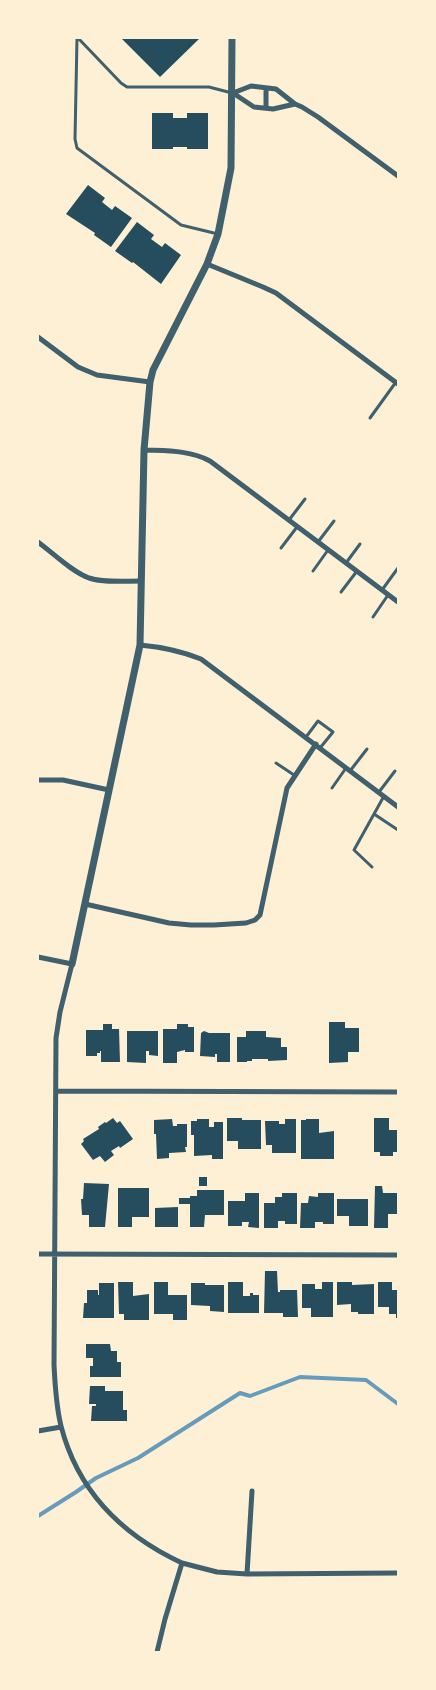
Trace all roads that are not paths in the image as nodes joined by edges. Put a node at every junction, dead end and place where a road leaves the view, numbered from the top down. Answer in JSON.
{"nodes":[{"id":1,"x":77,"y":38,"type":"edge"},
{"id":2,"x":232,"y":38,"type":"edge"},
{"id":3,"x":266,"y":88,"type":"junction"},
{"id":4,"x":233,"y":93,"type":"junction"},
{"id":5,"x":295,"y":104,"type":"junction"},
{"id":6,"x":266,"y":108,"type":"junction"},
{"id":7,"x":398,"y":176,"type":"edge"},
{"id":8,"x":218,"y":234,"type":"junction"},
{"id":9,"x":207,"y":264,"type":"junction"},
{"id":10,"x":38,"y":337,"type":"edge"},
{"id":11,"x":150,"y":382,"type":"junction"},
{"id":12,"x":397,"y":383,"type":"edge"},
{"id":13,"x":370,"y":418,"type":"dead end"},
{"id":14,"x":144,"y":450,"type":"junction"},
{"id":15,"x":305,"y":499,"type":"dead end"},
{"id":16,"x":289,"y":520,"type":"junction"},
{"id":17,"x":334,"y":521,"type":"dead end"},
{"id":18,"x":297,"y":526,"type":"junction"},
{"id":19,"x":38,"y":542,"type":"edge"},
{"id":20,"x":318,"y":542,"type":"junction"},
{"id":21,"x":360,"y":544,"type":"dead end"},
{"id":22,"x":281,"y":548,"type":"dead end"},
{"id":23,"x":328,"y":550,"type":"junction"},
{"id":24,"x":346,"y":563,"type":"junction"},
{"id":25,"x":398,"y":568,"type":"edge"},
{"id":26,"x":312,"y":571,"type":"dead end"},
{"id":27,"x":357,"y":571,"type":"junction"},
{"id":28,"x":140,"y":581,"type":"junction"},
{"id":29,"x":382,"y":590,"type":"junction"},
{"id":30,"x":341,"y":592,"type":"dead end"},
{"id":31,"x":388,"y":595,"type":"junction"},
{"id":32,"x":398,"y":602,"type":"edge"},
{"id":33,"x":373,"y":616,"type":"dead end"},
{"id":34,"x":140,"y":645,"type":"junction"},
{"id":35,"x":306,"y":737,"type":"junction"},
{"id":36,"x":318,"y":746,"type":"junction"},
{"id":37,"x":367,"y":748,"type":"dead end"},
{"id":38,"x":276,"y":763,"type":"dead end"},
{"id":39,"x":348,"y":769,"type":"junction"},
{"id":40,"x":395,"y":770,"type":"dead end"},
{"id":41,"x":294,"y":775,"type":"junction"},
{"id":42,"x":38,"y":780,"type":"edge"},
{"id":43,"x":332,"y":788,"type":"dead end"},
{"id":44,"x":109,"y":790,"type":"junction"},
{"id":45,"x":381,"y":794,"type":"junction"},
{"id":46,"x":398,"y":807,"type":"edge"},
{"id":47,"x":374,"y":814,"type":"junction"},
{"id":48,"x":398,"y":830,"type":"edge"},
{"id":49,"x":372,"y":867,"type":"dead end"},
{"id":50,"x":84,"y":904,"type":"junction"},
{"id":51,"x":38,"y":957,"type":"edge"},
{"id":52,"x":72,"y":964,"type":"junction"},
{"id":53,"x":57,"y":1091,"type":"junction"},
{"id":54,"x":398,"y":1092,"type":"edge"},
{"id":55,"x":38,"y":1254,"type":"edge"},
{"id":56,"x":55,"y":1254,"type":"junction"},
{"id":57,"x":398,"y":1255,"type":"edge"},
{"id":58,"x":61,"y":1427,"type":"junction"},
{"id":59,"x":38,"y":1431,"type":"edge"},
{"id":60,"x":252,"y":1491,"type":"dead end"},
{"id":61,"x":182,"y":1563,"type":"junction"},
{"id":62,"x":398,"y":1573,"type":"edge"},
{"id":63,"x":247,"y":1574,"type":"junction"},
{"id":64,"x":157,"y":1652,"type":"edge"}],
"edges":[{"from":1,"to":4,"type":"lane"},
{"from":1,"to":8,"type":"lane"},
{"from":2,"to":4,"type":"street"},
{"from":3,"to":4,"type":"street"},
{"from":3,"to":5,"type":"street"},
{"from":3,"to":6,"type":"street"},
{"from":4,"to":6,"type":"street"},
{"from":4,"to":8,"type":"street"},
{"from":5,"to":6,"type":"street"},
{"from":5,"to":7,"type":"street"},
{"from":8,"to":9,"type":"street"},
{"from":9,"to":11,"type":"street"},
{"from":9,"to":12,"type":"street"},
{"from":10,"to":11,"type":"street"},
{"from":11,"to":14,"type":"street"},
{"from":12,"to":13,"type":"lane"},
{"from":14,"to":16,"type":"street"},
{"from":14,"to":28,"type":"street"},
{"from":15,"to":16,"type":"lane"},
{"from":16,"to":18,"type":"street"},
{"from":17,"to":20,"type":"lane"},
{"from":18,"to":20,"type":"street"},
{"from":18,"to":22,"type":"lane"},
{"from":19,"to":28,"type":"street"},
{"from":20,"to":23,"type":"street"},
{"from":21,"to":24,"type":"lane"},
{"from":23,"to":24,"type":"street"},
{"from":23,"to":26,"type":"lane"},
{"from":24,"to":27,"type":"street"},
{"from":25,"to":29,"type":"lane"},
{"from":27,"to":29,"type":"street"},
{"from":27,"to":30,"type":"lane"},
{"from":28,"to":34,"type":"street"},
{"from":29,"to":31,"type":"street"},
{"from":31,"to":32,"type":"street"},
{"from":31,"to":33,"type":"lane"},
{"from":34,"to":35,"type":"street"},
{"from":34,"to":44,"type":"street"},
{"from":35,"to":36,"type":"street"},
{"from":35,"to":36,"type":"lane"},
{"from":36,"to":39,"type":"street"},
{"from":36,"to":41,"type":"street"},
{"from":37,"to":39,"type":"lane"},
{"from":38,"to":41,"type":"lane"},
{"from":39,"to":43,"type":"lane"},
{"from":39,"to":45,"type":"street"},
{"from":40,"to":45,"type":"lane"},
{"from":41,"to":50,"type":"street"},
{"from":42,"to":44,"type":"street"},
{"from":44,"to":50,"type":"street"},
{"from":45,"to":46,"type":"street"},
{"from":45,"to":47,"type":"lane"},
{"from":47,"to":48,"type":"lane"},
{"from":47,"to":49,"type":"lane"},
{"from":50,"to":52,"type":"street"},
{"from":51,"to":52,"type":"street"},
{"from":52,"to":53,"type":"street"},
{"from":53,"to":54,"type":"street"},
{"from":53,"to":56,"type":"street"},
{"from":55,"to":56,"type":"street"},
{"from":56,"to":57,"type":"street"},
{"from":56,"to":58,"type":"street"},
{"from":58,"to":59,"type":"street"},
{"from":58,"to":61,"type":"street"},
{"from":60,"to":63,"type":"street"},
{"from":61,"to":63,"type":"street"},
{"from":61,"to":64,"type":"street"},
{"from":62,"to":63,"type":"street"}]}
